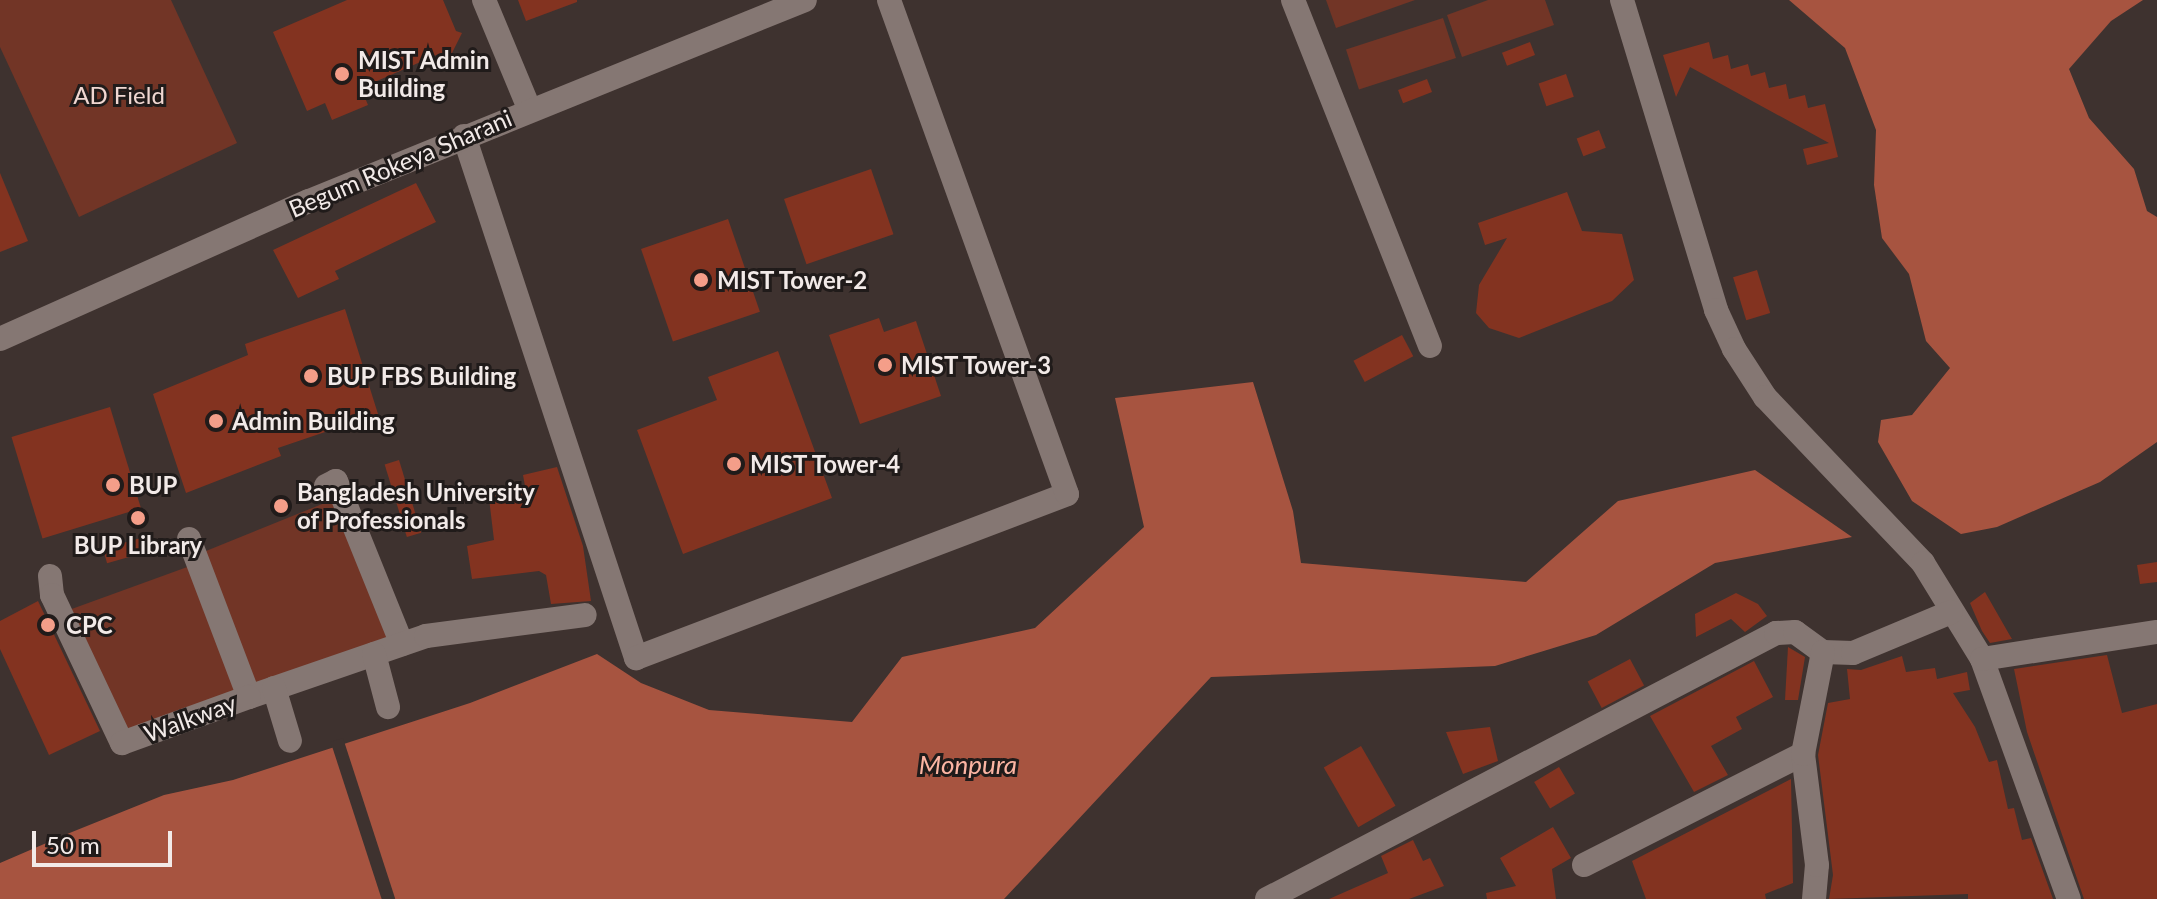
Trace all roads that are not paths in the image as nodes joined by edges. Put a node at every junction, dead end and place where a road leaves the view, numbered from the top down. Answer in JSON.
{"nodes":[{"id":1,"x":484,"y":0,"type":"edge"},
{"id":2,"x":805,"y":0,"type":"edge"},
{"id":3,"x":889,"y":0,"type":"edge"},
{"id":4,"x":1293,"y":0,"type":"edge"},
{"id":5,"x":1622,"y":0,"type":"edge"},
{"id":6,"x":529,"y":108,"type":"junction"},
{"id":7,"x":464,"y":136,"type":"junction"},
{"id":8,"x":0,"y":339,"type":"edge"},
{"id":9,"x":1430,"y":346,"type":"dead end"},
{"id":10,"x":326,"y":486,"type":"dead end"},
{"id":11,"x":189,"y":539,"type":"dead end"},
{"id":12,"x":50,"y":576,"type":"dead end"},
{"id":13,"x":1951,"y":612,"type":"junction"},
{"id":14,"x":585,"y":615,"type":"dead end"},
{"id":15,"x":2157,"y":632,"type":"edge"},
{"id":16,"x":402,"y":644,"type":"junction"},
{"id":17,"x":1823,"y":652,"type":"junction"},
{"id":18,"x":374,"y":654,"type":"junction"},
{"id":19,"x":1982,"y":659,"type":"junction"},
{"id":20,"x":274,"y":688,"type":"junction"},
{"id":21,"x":249,"y":697,"type":"junction"},
{"id":22,"x":388,"y":707,"type":"dead end"},
{"id":23,"x":290,"y":741,"type":"dead end"},
{"id":24,"x":1803,"y":754,"type":"junction"},
{"id":25,"x":1584,"y":865,"type":"dead end"},
{"id":26,"x":1267,"y":899,"type":"edge"},
{"id":27,"x":1814,"y":899,"type":"edge"},
{"id":28,"x":2069,"y":899,"type":"edge"}],
"edges":[{"from":1,"to":6,"type":"street"},
{"from":2,"to":6,"type":"street","name":"Begum Rokeya Sharani"},
{"from":3,"to":7,"type":"street"},
{"from":4,"to":9,"type":"street"},
{"from":5,"to":13,"type":"street"},
{"from":6,"to":7,"type":"street","name":"Begum Rokeya Sharani"},
{"from":7,"to":8,"type":"street","name":"Begum Rokeya Sharani"},
{"from":10,"to":16,"type":"street"},
{"from":11,"to":21,"type":"street","name":"Walkway"},
{"from":12,"to":21,"type":"street","name":"Walkway"},
{"from":13,"to":17,"type":"street"},
{"from":13,"to":19,"type":"street"},
{"from":14,"to":16,"type":"street","name":"Walkway"},
{"from":15,"to":19,"type":"street"},
{"from":16,"to":18,"type":"street","name":"Walkway"},
{"from":17,"to":24,"type":"street"},
{"from":17,"to":26,"type":"street"},
{"from":18,"to":20,"type":"street","name":"Walkway"},
{"from":18,"to":22,"type":"street"},
{"from":19,"to":28,"type":"street"},
{"from":20,"to":21,"type":"street","name":"Walkway"},
{"from":20,"to":23,"type":"street"},
{"from":24,"to":25,"type":"street"},
{"from":24,"to":27,"type":"street"}]}
